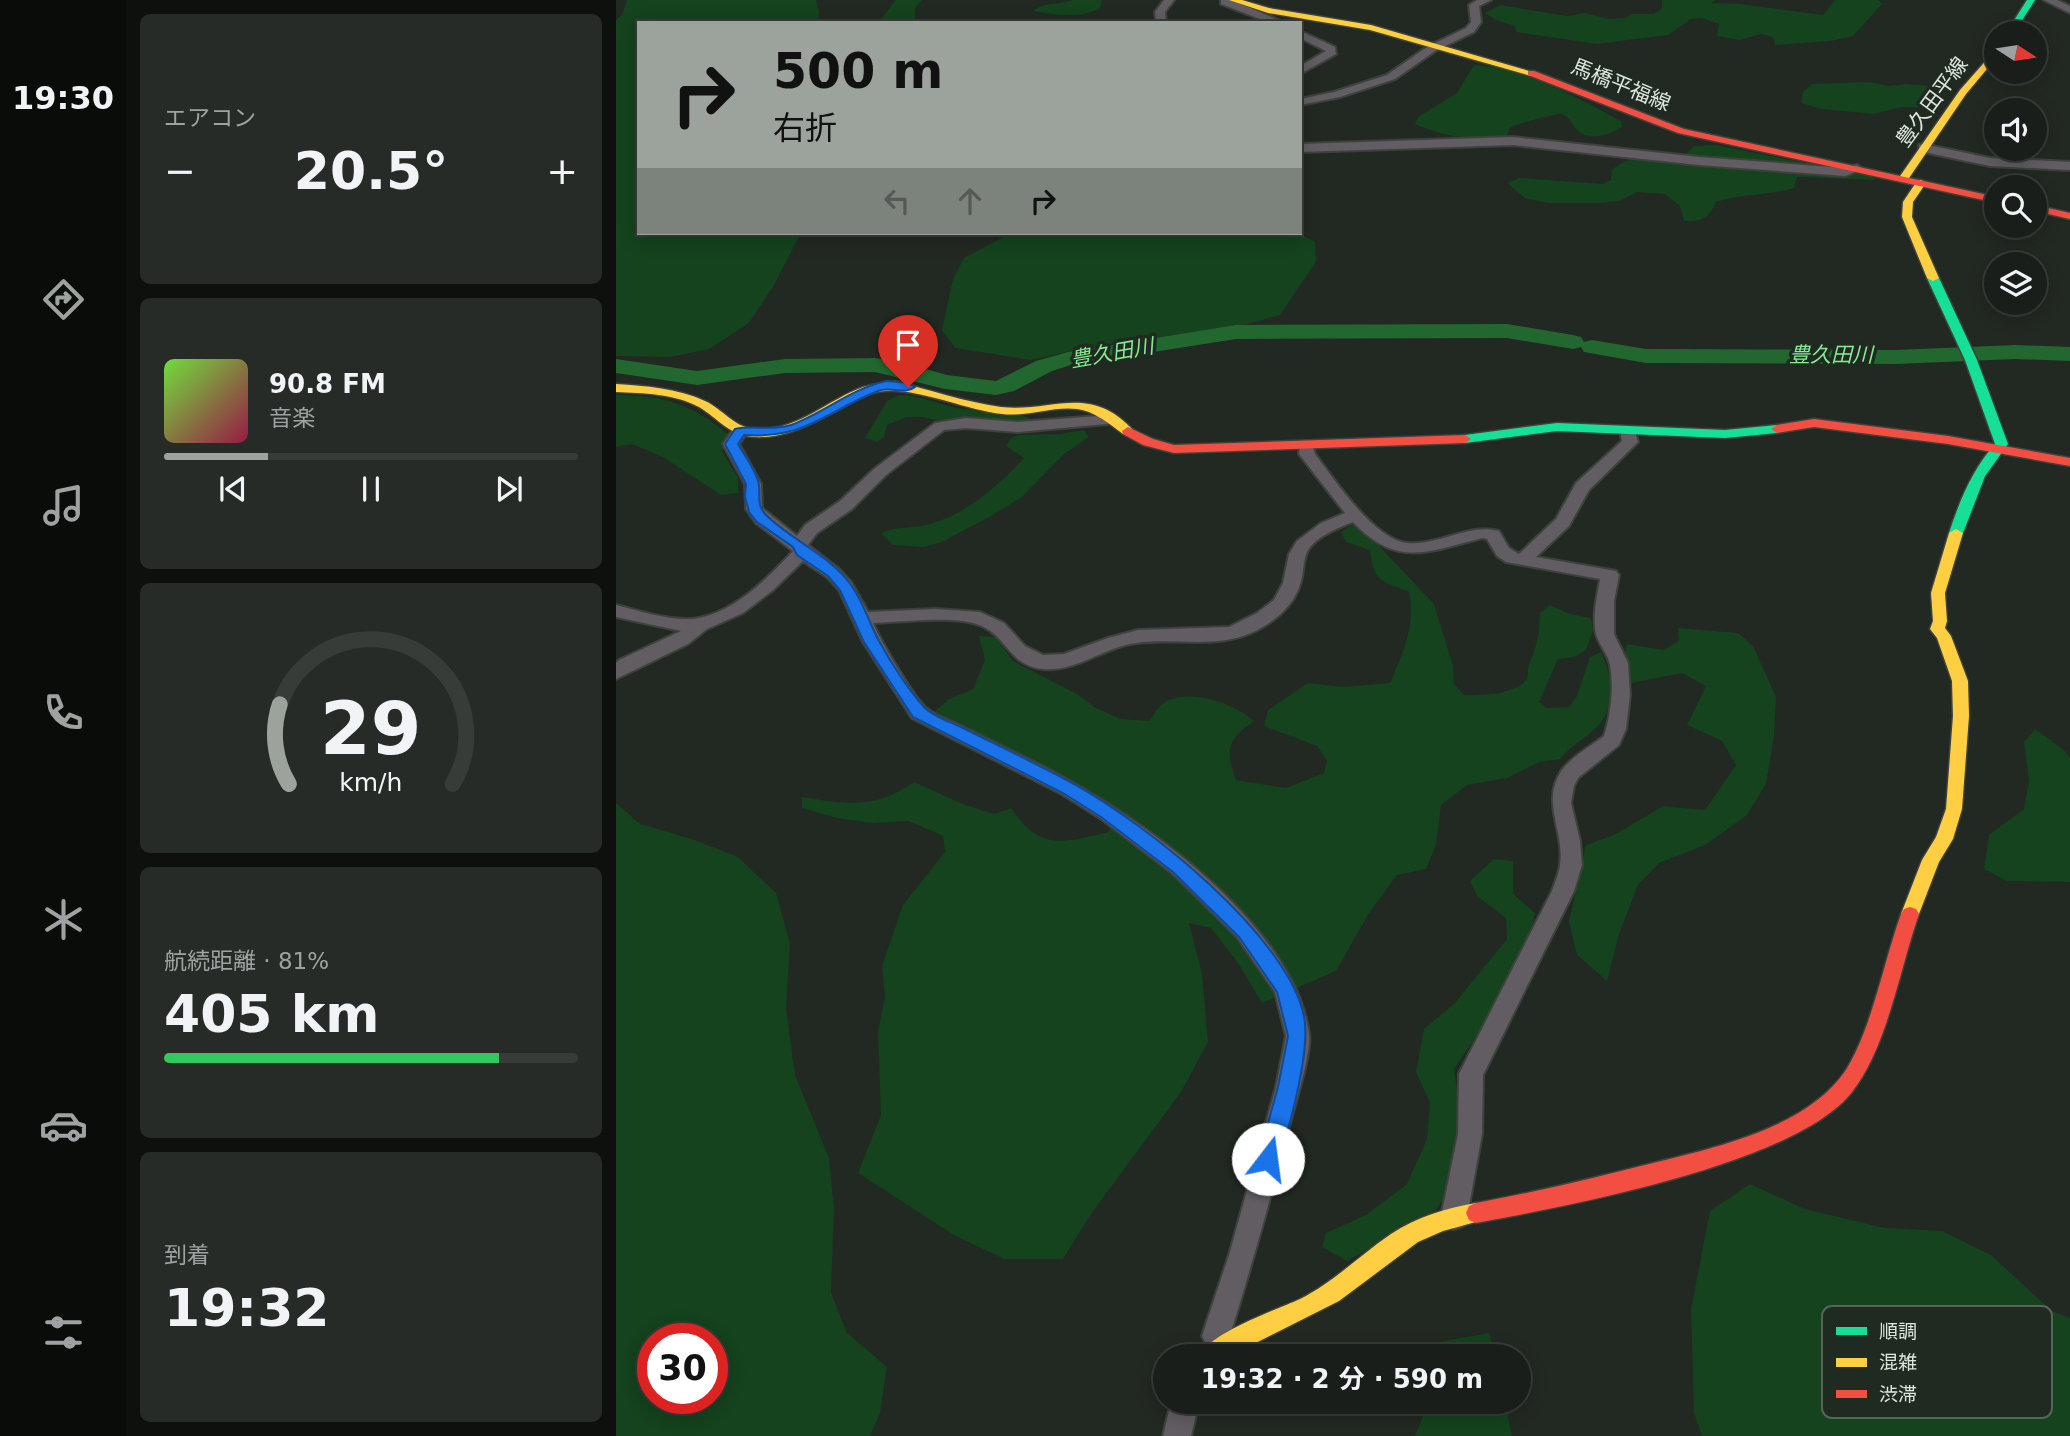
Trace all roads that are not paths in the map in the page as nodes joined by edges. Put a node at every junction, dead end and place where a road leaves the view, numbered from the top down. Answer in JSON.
{"nodes":[{"id":1,"x":1170,"y":0,"type":"edge"},
{"id":2,"x":1227,"y":0,"type":"edge"},
{"id":3,"x":1233,"y":0,"type":"edge"},
{"id":4,"x":1486,"y":0,"type":"edge"},
{"id":5,"x":2031,"y":0,"type":"edge"},
{"id":6,"x":2049,"y":0,"type":"edge"},
{"id":7,"x":2070,"y":10,"type":"edge"},
{"id":8,"x":1161,"y":21,"type":"edge"},
{"id":9,"x":1274,"y":21,"type":"edge"},
{"id":10,"x":2018,"y":21,"type":"edge"},
{"id":11,"x":1302,"y":35,"type":"edge"},
{"id":12,"x":1436,"y":46,"type":"junction"},
{"id":13,"x":1984,"y":67,"type":"edge"},
{"id":14,"x":1302,"y":70,"type":"edge"},
{"id":15,"x":1302,"y":102,"type":"edge"},
{"id":16,"x":1302,"y":148,"type":"edge"},
{"id":17,"x":1923,"y":148,"type":"junction"},
{"id":18,"x":1990,"y":162,"type":"junction"},
{"id":19,"x":2070,"y":166,"type":"edge"},
{"id":20,"x":1857,"y":169,"type":"junction"},
{"id":21,"x":2060,"y":178,"type":"dead end"},
{"id":22,"x":1902,"y":179,"type":"junction"},
{"id":23,"x":1922,"y":183,"type":"junction"},
{"id":24,"x":1984,"y":197,"type":"edge"},
{"id":25,"x":2047,"y":211,"type":"edge"},
{"id":26,"x":2070,"y":216,"type":"edge"},
{"id":27,"x":616,"y":388,"type":"edge"},
{"id":28,"x":1112,"y":420,"type":"junction"},
{"id":29,"x":740,"y":431,"type":"junction"},
{"id":30,"x":1628,"y":431,"type":"junction"},
{"id":31,"x":1306,"y":446,"type":"junction"},
{"id":32,"x":1998,"y":449,"type":"junction"},
{"id":33,"x":2070,"y":462,"type":"edge"},
{"id":34,"x":1356,"y":516,"type":"junction"},
{"id":35,"x":800,"y":548,"type":"junction"},
{"id":36,"x":1522,"y":560,"type":"junction"},
{"id":37,"x":616,"y":611,"type":"edge"},
{"id":38,"x":863,"y":620,"type":"junction"},
{"id":39,"x":701,"y":624,"type":"junction"},
{"id":40,"x":616,"y":672,"type":"edge"},
{"id":41,"x":1454,"y":1217,"type":"junction"},
{"id":42,"x":1216,"y":1344,"type":"edge"},
{"id":43,"x":1232,"y":1344,"type":"edge"},
{"id":44,"x":1182,"y":1414,"type":"edge"},
{"id":45,"x":1177,"y":1436,"type":"edge"}],
"edges":[{"from":1,"to":8,"type":"street"},
{"from":2,"to":9,"type":"street"},
{"from":3,"to":12,"type":"street","name":"馬橋平福線"},
{"from":4,"to":12,"type":"street"},
{"from":5,"to":10,"type":"street"},
{"from":6,"to":7,"type":"street"},
{"from":11,"to":14,"type":"street"},
{"from":12,"to":15,"type":"street"},
{"from":12,"to":20,"type":"street","name":"馬橋平福線"},
{"from":13,"to":17,"type":"street","name":"豊久田平線"},
{"from":16,"to":20,"type":"street"},
{"from":17,"to":18,"type":"street"},
{"from":17,"to":22,"type":"street","name":"豊久田平線"},
{"from":18,"to":19,"type":"street"},
{"from":18,"to":21,"type":"street"},
{"from":20,"to":22,"type":"street","name":"馬橋平福線"},
{"from":22,"to":23,"type":"street","name":"馬橋平福線"},
{"from":23,"to":24,"type":"street","name":"馬橋平福線"},
{"from":23,"to":32,"type":"street"},
{"from":25,"to":26,"type":"street"},
{"from":27,"to":29,"type":"street"},
{"from":28,"to":29,"type":"street"},
{"from":28,"to":31,"type":"street"},
{"from":28,"to":35,"type":"street"},
{"from":29,"to":35,"type":"street"},
{"from":30,"to":31,"type":"street"},
{"from":30,"to":32,"type":"street"},
{"from":30,"to":36,"type":"street"},
{"from":31,"to":34,"type":"street"},
{"from":32,"to":33,"type":"street"},
{"from":32,"to":41,"type":"street"},
{"from":34,"to":36,"type":"street"},
{"from":34,"to":38,"type":"street"},
{"from":35,"to":38,"type":"street"},
{"from":35,"to":39,"type":"street"},
{"from":36,"to":41,"type":"street"},
{"from":37,"to":39,"type":"street"},
{"from":38,"to":42,"type":"street"},
{"from":39,"to":40,"type":"street"},
{"from":41,"to":43,"type":"street"},
{"from":44,"to":45,"type":"street"}]}
